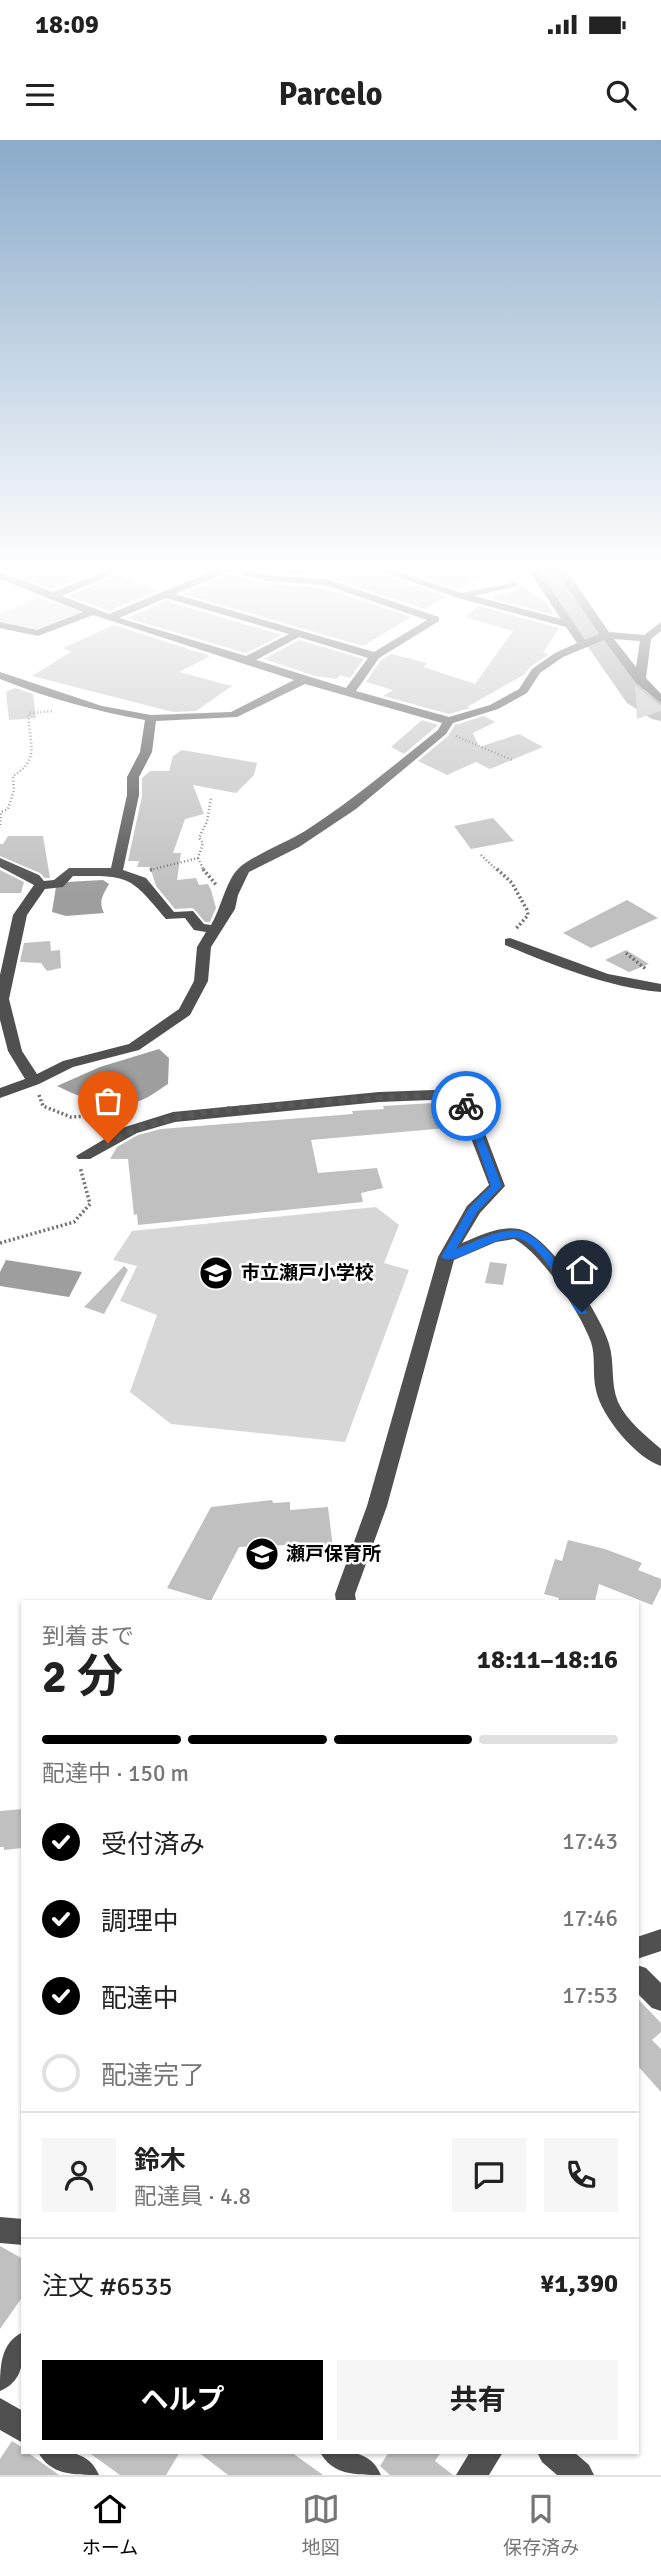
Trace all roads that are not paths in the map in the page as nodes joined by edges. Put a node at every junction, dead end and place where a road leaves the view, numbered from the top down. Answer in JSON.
{"nodes":[{"id":1,"x":287,"y":674,"type":"edge"},
{"id":2,"x":362,"y":674,"type":"edge"},
{"id":3,"x":534,"y":674,"type":"edge"},
{"id":4,"x":634,"y":674,"type":"edge"},
{"id":5,"x":641,"y":674,"type":"edge"},
{"id":6,"x":0,"y":675,"type":"edge"},
{"id":7,"x":304,"y":680,"type":"junction"},
{"id":8,"x":640,"y":681,"type":"junction"},
{"id":9,"x":350,"y":691,"type":"junction"},
{"id":10,"x":661,"y":701,"type":"edge"},
{"id":11,"x":151,"y":718,"type":"junction"},
{"id":12,"x":446,"y":726,"type":"junction"},
{"id":13,"x":0,"y":862,"type":"edge"},
{"id":14,"x":121,"y":873,"type":"junction"},
{"id":15,"x":41,"y":886,"type":"junction"},
{"id":16,"x":215,"y":930,"type":"junction"},
{"id":17,"x":510,"y":942,"type":"road end"},
{"id":18,"x":661,"y":988,"type":"edge"},
{"id":19,"x":34,"y":1081,"type":"junction"},
{"id":20,"x":0,"y":1093,"type":"edge"},
{"id":21,"x":85,"y":1156,"type":"road end"},
{"id":22,"x":446,"y":1257,"type":"junction"},
{"id":23,"x":661,"y":1459,"type":"edge"},
{"id":24,"x":346,"y":1600,"type":"edge"},
{"id":25,"x":661,"y":1940,"type":"edge"},
{"id":26,"x":639,"y":1947,"type":"edge"},
{"id":27,"x":639,"y":1978,"type":"edge"},
{"id":28,"x":661,"y":2000,"type":"edge"},
{"id":29,"x":0,"y":2230,"type":"edge"},
{"id":30,"x":21,"y":2231,"type":"edge"},
{"id":31,"x":21,"y":2349,"type":"edge"},
{"id":32,"x":0,"y":2377,"type":"edge"},
{"id":33,"x":0,"y":2412,"type":"edge"},
{"id":34,"x":21,"y":2428,"type":"edge"},
{"id":35,"x":56,"y":2454,"type":"edge"},
{"id":36,"x":338,"y":2454,"type":"edge"},
{"id":37,"x":487,"y":2454,"type":"edge"},
{"id":38,"x":554,"y":2454,"type":"edge"},
{"id":39,"x":85,"y":2475,"type":"edge"},
{"id":40,"x":366,"y":2475,"type":"edge"},
{"id":41,"x":471,"y":2475,"type":"edge"},
{"id":42,"x":579,"y":2475,"type":"edge"}],
"edges":[{"from":1,"to":7,"type":"street"},
{"from":2,"to":9,"type":"street"},
{"from":3,"to":12,"type":"street"},
{"from":4,"to":8,"type":"street"},
{"from":5,"to":8,"type":"street"},
{"from":6,"to":11,"type":"street"},
{"from":7,"to":9,"type":"street"},
{"from":7,"to":11,"type":"street"},
{"from":8,"to":10,"type":"street"},
{"from":9,"to":12,"type":"street"},
{"from":11,"to":14,"type":"street"},
{"from":12,"to":16,"type":"street"},
{"from":13,"to":15,"type":"street"},
{"from":14,"to":15,"type":"street"},
{"from":14,"to":16,"type":"street"},
{"from":15,"to":19,"type":"street"},
{"from":16,"to":19,"type":"street"},
{"from":17,"to":18,"type":"street"},
{"from":19,"to":20,"type":"street"},
{"from":21,"to":22,"type":"street"},
{"from":22,"to":23,"type":"street"},
{"from":22,"to":24,"type":"street"},
{"from":25,"to":26,"type":"street"},
{"from":27,"to":28,"type":"street"},
{"from":29,"to":30,"type":"street"},
{"from":31,"to":32,"type":"street"},
{"from":33,"to":34,"type":"street"},
{"from":35,"to":39,"type":"street"},
{"from":36,"to":40,"type":"street"},
{"from":37,"to":41,"type":"street"},
{"from":38,"to":42,"type":"street"}]}
